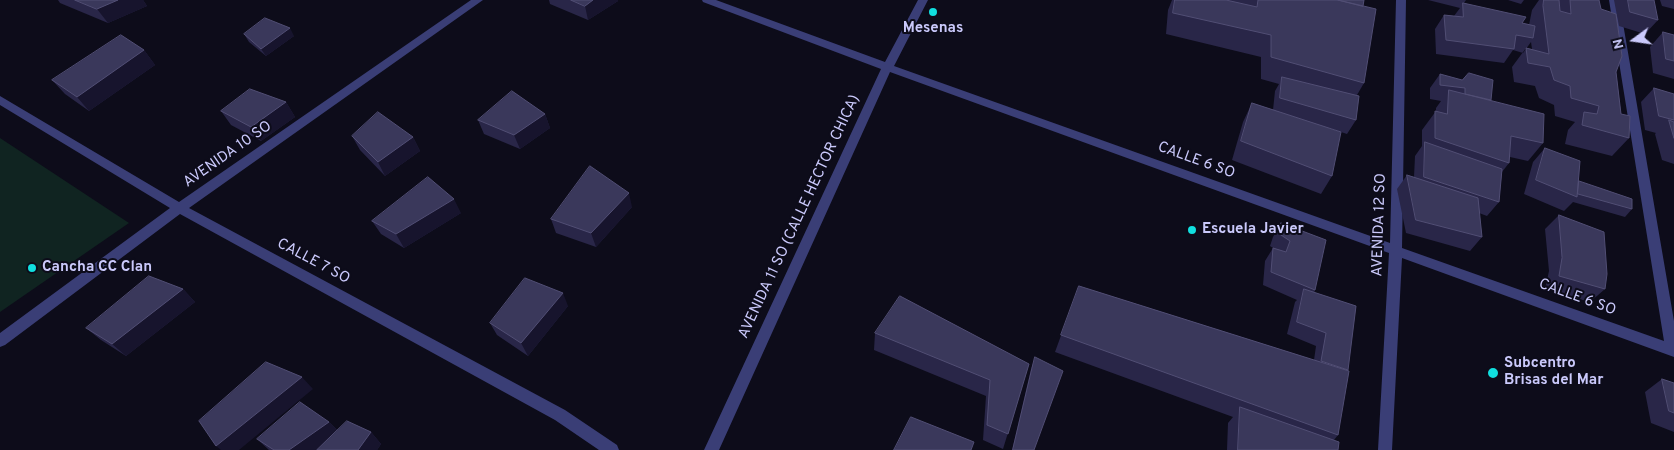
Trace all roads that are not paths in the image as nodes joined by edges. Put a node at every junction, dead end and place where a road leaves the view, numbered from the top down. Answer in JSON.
{"nodes":[{"id":1,"x":478,"y":0,"type":"edge"},
{"id":2,"x":707,"y":0,"type":"edge"},
{"id":3,"x":923,"y":0,"type":"edge"},
{"id":4,"x":1401,"y":0,"type":"edge"},
{"id":5,"x":1614,"y":0,"type":"edge"},
{"id":6,"x":887,"y":68,"type":"junction"},
{"id":7,"x":0,"y":100,"type":"edge"},
{"id":8,"x":179,"y":208,"type":"junction"},
{"id":9,"x":1396,"y":249,"type":"junction"},
{"id":10,"x":0,"y":340,"type":"edge"},
{"id":11,"x":1673,"y":351,"type":"edge"},
{"id":12,"x":612,"y":450,"type":"edge"},
{"id":13,"x":711,"y":450,"type":"edge"},
{"id":14,"x":1385,"y":450,"type":"edge"}],
"edges":[{"from":1,"to":8,"type":"street","name":"AVENIDA 10 SO"},
{"from":2,"to":6,"type":"street","name":"CALLE 6 SO"},
{"from":3,"to":6,"type":"street","name":"AVENIDA 11 SO (CALLE HECTOR CHICA)"},
{"from":4,"to":9,"type":"street","name":"AVENIDA 12 SO"},
{"from":5,"to":11,"type":"street"},
{"from":6,"to":9,"type":"street","name":"CALLE 6 SO"},
{"from":6,"to":13,"type":"street","name":"AVENIDA 11 SO (CALLE HECTOR CHICA)"},
{"from":7,"to":8,"type":"street","name":"CALLE 7 SO"},
{"from":8,"to":10,"type":"street","name":"AVENIDA 10 SO"},
{"from":8,"to":12,"type":"street","name":"CALLE 7 SO"},
{"from":9,"to":11,"type":"street","name":"CALLE 6 SO"},
{"from":9,"to":14,"type":"street","name":"AVENIDA 12 SO"}]}
